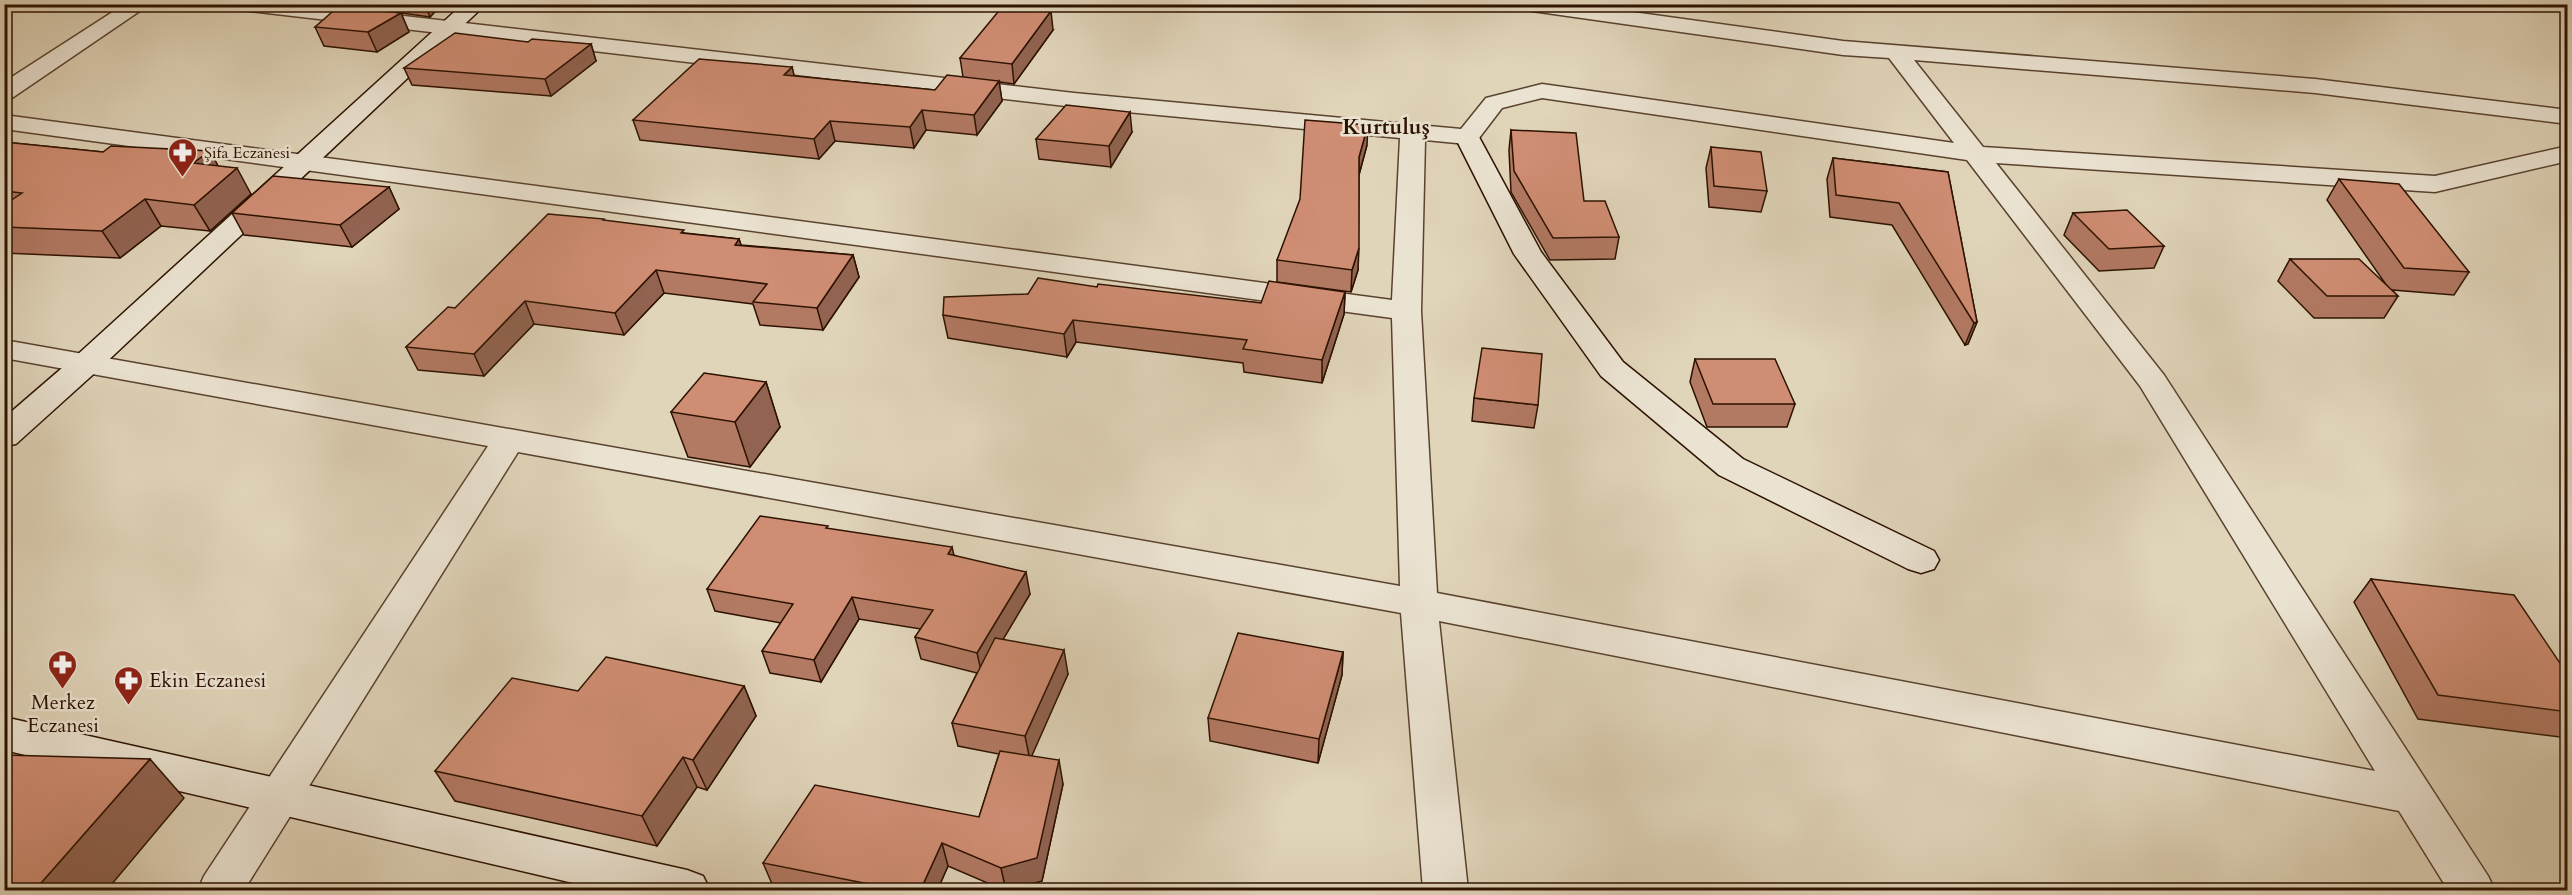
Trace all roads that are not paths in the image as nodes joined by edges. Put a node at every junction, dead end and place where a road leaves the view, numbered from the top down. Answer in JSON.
{"nodes":[{"id":1,"x":140,"y":4,"type":"edge"},
{"id":2,"x":241,"y":4,"type":"edge"},
{"id":3,"x":476,"y":4,"type":"edge"},
{"id":4,"x":1525,"y":4,"type":"edge"},
{"id":5,"x":451,"y":27,"type":"junction"},
{"id":6,"x":1896,"y":52,"type":"junction"},
{"id":7,"x":4,"y":93,"type":"edge"},
{"id":8,"x":2568,"y":117,"type":"edge"},
{"id":9,"x":4,"y":122,"type":"edge"},
{"id":10,"x":1413,"y":132,"type":"junction"},
{"id":11,"x":1467,"y":137,"type":"junction"},
{"id":12,"x":2568,"y":153,"type":"edge"},
{"id":13,"x":1976,"y":154,"type":"junction"},
{"id":14,"x":304,"y":164,"type":"junction"},
{"id":15,"x":1406,"y":311,"type":"junction"},
{"id":16,"x":4,"y":349,"type":"edge"},
{"id":17,"x":87,"y":363,"type":"junction"},
{"id":18,"x":4,"y":436,"type":"edge"},
{"id":19,"x":509,"y":439,"type":"junction"},
{"id":20,"x":1921,"y":560,"type":"dead end"},
{"id":21,"x":1419,"y":604,"type":"junction"},
{"id":22,"x":4,"y":733,"type":"edge"},
{"id":23,"x":2413,"y":796,"type":"junction"},
{"id":24,"x":281,"y":797,"type":"junction"},
{"id":25,"x":220,"y":891,"type":"edge"},
{"id":26,"x":687,"y":891,"type":"edge"},
{"id":27,"x":1445,"y":891,"type":"edge"},
{"id":28,"x":2472,"y":891,"type":"edge"}],
"edges":[{"from":1,"to":7,"type":"street"},
{"from":2,"to":5,"type":"street"},
{"from":3,"to":5,"type":"street"},
{"from":4,"to":6,"type":"street"},
{"from":5,"to":10,"type":"street"},
{"from":5,"to":14,"type":"street"},
{"from":6,"to":8,"type":"street"},
{"from":6,"to":13,"type":"street"},
{"from":9,"to":14,"type":"street"},
{"from":10,"to":11,"type":"street"},
{"from":10,"to":15,"type":"street"},
{"from":11,"to":13,"type":"street"},
{"from":11,"to":20,"type":"street"},
{"from":12,"to":13,"type":"street"},
{"from":13,"to":23,"type":"street"},
{"from":14,"to":15,"type":"street"},
{"from":14,"to":17,"type":"street"},
{"from":15,"to":21,"type":"street"},
{"from":16,"to":17,"type":"street"},
{"from":17,"to":18,"type":"street"},
{"from":17,"to":19,"type":"street"},
{"from":19,"to":21,"type":"street"},
{"from":19,"to":24,"type":"street"},
{"from":21,"to":23,"type":"street"},
{"from":21,"to":27,"type":"street"},
{"from":22,"to":24,"type":"street"},
{"from":23,"to":28,"type":"street"},
{"from":24,"to":25,"type":"street"},
{"from":24,"to":26,"type":"street"}]}
